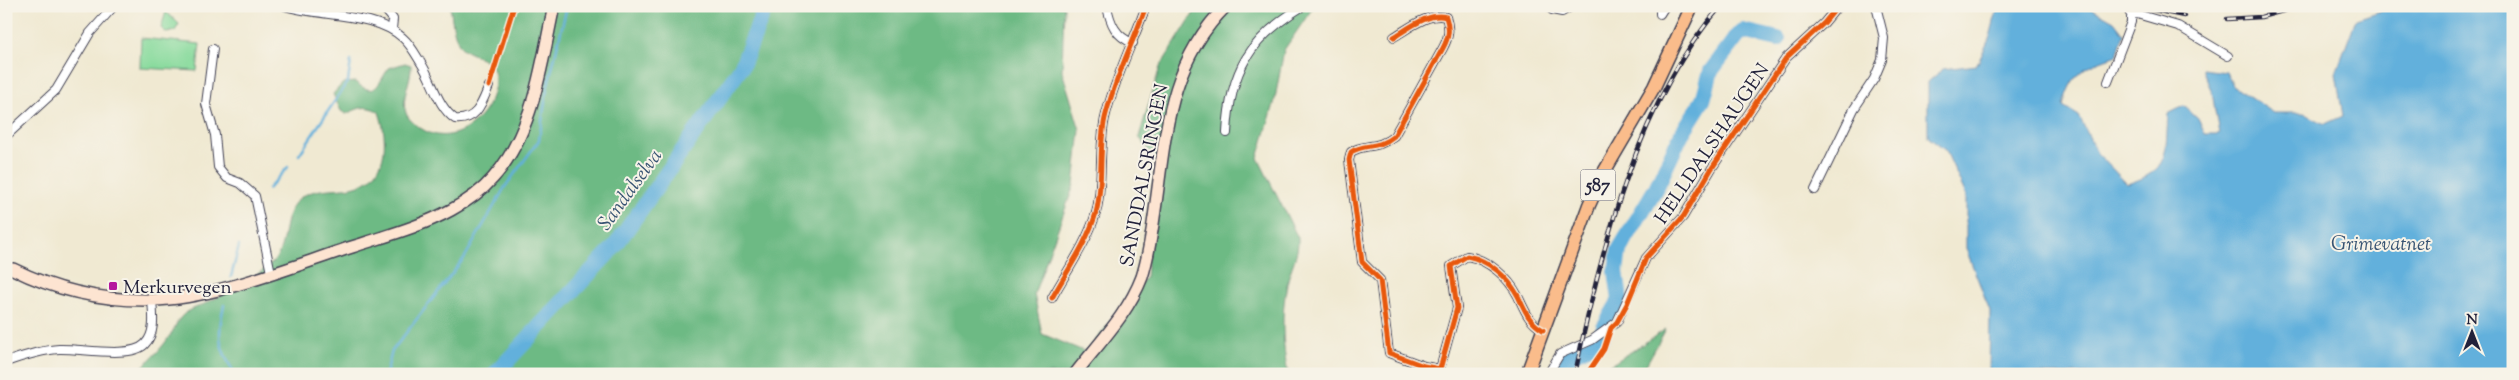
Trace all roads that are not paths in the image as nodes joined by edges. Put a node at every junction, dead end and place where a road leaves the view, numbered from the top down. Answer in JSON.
{"nodes":[{"id":1,"x":114,"y":6,"type":"edge"},
{"id":2,"x":285,"y":6,"type":"edge"},
{"id":3,"x":382,"y":6,"type":"edge"},
{"id":4,"x":554,"y":6,"type":"edge"},
{"id":5,"x":1107,"y":6,"type":"edge"},
{"id":6,"x":1146,"y":6,"type":"edge"},
{"id":7,"x":1226,"y":6,"type":"edge"},
{"id":8,"x":1303,"y":6,"type":"edge"},
{"id":9,"x":1550,"y":6,"type":"edge"},
{"id":10,"x":1572,"y":6,"type":"edge"},
{"id":11,"x":1660,"y":6,"type":"edge"},
{"id":12,"x":1665,"y":6,"type":"edge"},
{"id":13,"x":1692,"y":6,"type":"edge"},
{"id":14,"x":1838,"y":6,"type":"edge"},
{"id":15,"x":1876,"y":6,"type":"edge"},
{"id":16,"x":2126,"y":6,"type":"edge"},
{"id":17,"x":316,"y":9,"type":"edge"},
{"id":18,"x":2131,"y":15,"type":"junction"},
{"id":19,"x":392,"y":29,"type":"junction"},
{"id":20,"x":1394,"y":36,"type":"dead end"},
{"id":21,"x":1132,"y":43,"type":"junction"},
{"id":22,"x":212,"y":49,"type":"dead end"},
{"id":23,"x":2228,"y":56,"type":"dead end"},
{"id":24,"x":2108,"y":82,"type":"dead end"},
{"id":25,"x":489,"y":86,"type":"dead end"},
{"id":26,"x":1226,"y":133,"type":"dead end"},
{"id":27,"x":6,"y":136,"type":"edge"},
{"id":28,"x":1815,"y":190,"type":"dead end"},
{"id":29,"x":13,"y":269,"type":"dead end"},
{"id":30,"x":271,"y":273,"type":"junction"},
{"id":31,"x":1052,"y":298,"type":"dead end"},
{"id":32,"x":152,"y":300,"type":"junction"},
{"id":33,"x":1543,"y":330,"type":"junction"},
{"id":34,"x":6,"y":362,"type":"edge"},
{"id":35,"x":1439,"y":371,"type":"edge"},
{"id":36,"x":1075,"y":374,"type":"edge"},
{"id":37,"x":1527,"y":374,"type":"edge"},
{"id":38,"x":1548,"y":374,"type":"edge"}],
"edges":[{"from":1,"to":27,"type":"street"},
{"from":2,"to":17,"type":"street"},
{"from":3,"to":19,"type":"street"},
{"from":4,"to":30,"type":"main road"},
{"from":5,"to":21,"type":"street"},
{"from":6,"to":21,"type":"street"},
{"from":7,"to":36,"type":"main road","name":"SANDDALSRINGEN"},
{"from":8,"to":26,"type":"street"},
{"from":9,"to":10,"type":"street"},
{"from":11,"to":12,"type":"street"},
{"from":13,"to":33,"type":"main road","number":"587"},
{"from":14,"to":38,"type":"street","name":"HELLDALSHAUGEN"},
{"from":15,"to":28,"type":"street"},
{"from":16,"to":18,"type":"street"},
{"from":17,"to":19,"type":"street"},
{"from":18,"to":23,"type":"street"},
{"from":18,"to":24,"type":"street"},
{"from":19,"to":25,"type":"street"},
{"from":20,"to":35,"type":"street"},
{"from":21,"to":31,"type":"street"},
{"from":22,"to":30,"type":"street"},
{"from":29,"to":32,"type":"main road"},
{"from":30,"to":32,"type":"main road"},
{"from":32,"to":34,"type":"street"},
{"from":33,"to":35,"type":"street"},
{"from":33,"to":37,"type":"main road","number":"587"}]}
